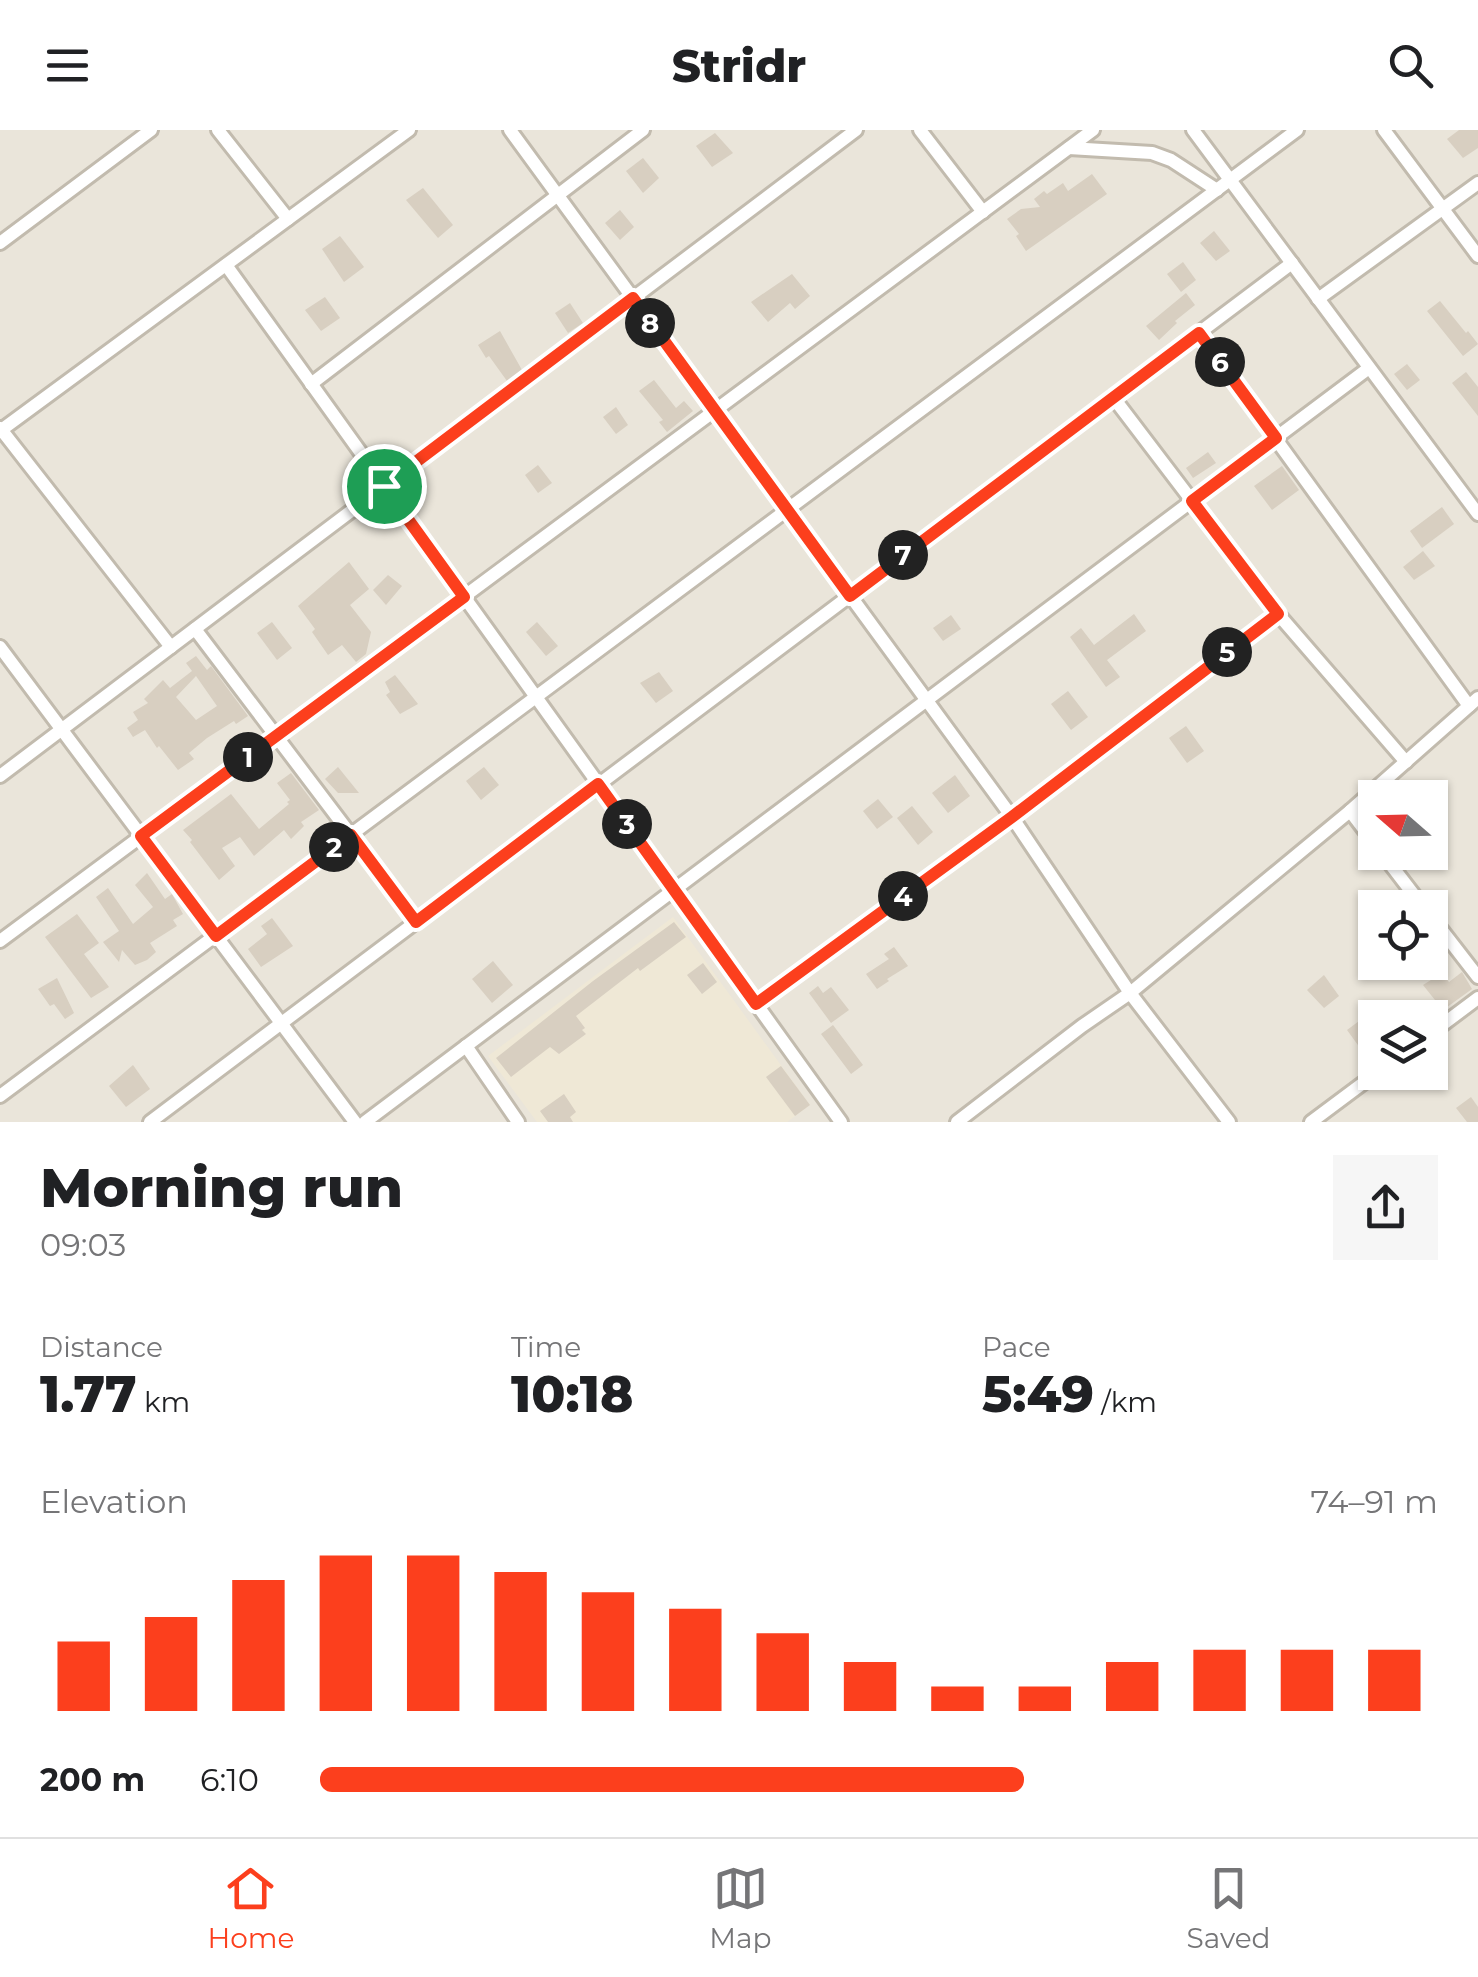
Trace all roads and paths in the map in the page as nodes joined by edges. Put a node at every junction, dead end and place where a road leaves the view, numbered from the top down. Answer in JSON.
{"nodes":[{"id":1,"x":151,"y":130,"type":"edge"},
{"id":2,"x":218,"y":130,"type":"edge"},
{"id":3,"x":409,"y":130,"type":"edge"},
{"id":4,"x":510,"y":130,"type":"edge"},
{"id":5,"x":643,"y":130,"type":"edge"},
{"id":6,"x":856,"y":130,"type":"edge"},
{"id":7,"x":920,"y":130,"type":"edge"},
{"id":8,"x":1093,"y":130,"type":"edge"},
{"id":9,"x":1193,"y":130,"type":"edge"},
{"id":10,"x":1297,"y":130,"type":"edge"},
{"id":11,"x":1384,"y":130,"type":"edge"},
{"id":12,"x":1069,"y":148,"type":"junction"},
{"id":13,"x":1230,"y":180,"type":"junction"},
{"id":14,"x":1478,"y":183,"type":"edge"},
{"id":15,"x":1217,"y":190,"type":"junction"},
{"id":16,"x":558,"y":195,"type":"junction"},
{"id":17,"x":1442,"y":208,"type":"junction"},
{"id":18,"x":983,"y":212,"type":"junction"},
{"id":19,"x":288,"y":219,"type":"junction"},
{"id":20,"x":0,"y":243,"type":"edge"},
{"id":21,"x":1478,"y":256,"type":"edge"},
{"id":22,"x":1292,"y":263,"type":"junction"},
{"id":23,"x":226,"y":265,"type":"junction"},
{"id":24,"x":633,"y":298,"type":"junction"},
{"id":25,"x":1318,"y":298,"type":"junction"},
{"id":26,"x":1199,"y":333,"type":"junction"},
{"id":27,"x":1369,"y":368,"type":"junction"},
{"id":28,"x":311,"y":384,"type":"junction"},
{"id":29,"x":1113,"y":397,"type":"junction"},
{"id":30,"x":715,"y":411,"type":"junction"},
{"id":31,"x":0,"y":429,"type":"edge"},
{"id":32,"x":1276,"y":438,"type":"junction"},
{"id":33,"x":384,"y":486,"type":"junction"},
{"id":34,"x":1192,"y":501,"type":"junction"},
{"id":35,"x":787,"y":510,"type":"junction"},
{"id":36,"x":1478,"y":514,"type":"edge"},
{"id":37,"x":850,"y":596,"type":"junction"},
{"id":38,"x":464,"y":597,"type":"junction"},
{"id":39,"x":1278,"y":614,"type":"junction"},
{"id":40,"x":195,"y":629,"type":"junction"},
{"id":41,"x":0,"y":647,"type":"edge"},
{"id":42,"x":170,"y":647,"type":"junction"},
{"id":43,"x":536,"y":697,"type":"junction"},
{"id":44,"x":926,"y":700,"type":"junction"},
{"id":45,"x":1474,"y":702,"type":"edge"},
{"id":46,"x":61,"y":730,"type":"junction"},
{"id":47,"x":276,"y":736,"type":"junction"},
{"id":48,"x":1406,"y":762,"type":"junction"},
{"id":49,"x":0,"y":776,"type":"edge"},
{"id":50,"x":598,"y":784,"type":"junction"},
{"id":51,"x":1350,"y":811,"type":"junction"},
{"id":52,"x":1012,"y":817,"type":"junction"},
{"id":53,"x":1358,"y":822,"type":"edge"},
{"id":54,"x":351,"y":835,"type":"junction"},
{"id":55,"x":141,"y":836,"type":"junction"},
{"id":56,"x":674,"y":890,"type":"junction"},
{"id":57,"x":416,"y":922,"type":"junction"},
{"id":58,"x":216,"y":936,"type":"junction"},
{"id":59,"x":1448,"y":938,"type":"edge"},
{"id":60,"x":0,"y":941,"type":"edge"},
{"id":61,"x":1478,"y":977,"type":"edge"},
{"id":62,"x":1130,"y":993,"type":"junction"},
{"id":63,"x":1478,"y":998,"type":"edge"},
{"id":64,"x":756,"y":1004,"type":"junction"},
{"id":65,"x":1448,"y":1020,"type":"edge"},
{"id":66,"x":281,"y":1023,"type":"junction"},
{"id":67,"x":466,"y":1046,"type":"junction"},
{"id":68,"x":1358,"y":1087,"type":"edge"},
{"id":69,"x":0,"y":1096,"type":"edge"},
{"id":70,"x":150,"y":1122,"type":"edge"},
{"id":71,"x":355,"y":1122,"type":"edge"},
{"id":72,"x":365,"y":1122,"type":"edge"},
{"id":73,"x":518,"y":1122,"type":"edge"},
{"id":74,"x":840,"y":1122,"type":"edge"},
{"id":75,"x":958,"y":1122,"type":"edge"},
{"id":76,"x":1229,"y":1122,"type":"edge"},
{"id":77,"x":1311,"y":1122,"type":"edge"}],
"edges":[{"from":1,"to":20,"type":"street"},
{"from":2,"to":19,"type":"street"},
{"from":3,"to":19,"type":"street"},
{"from":4,"to":16,"type":"street"},
{"from":5,"to":16,"type":"street"},
{"from":6,"to":24,"type":"street"},
{"from":7,"to":18,"type":"street"},
{"from":8,"to":12,"type":"street"},
{"from":9,"to":13,"type":"street"},
{"from":10,"to":13,"type":"street"},
{"from":11,"to":17,"type":"street"},
{"from":12,"to":15,"type":"street"},
{"from":12,"to":18,"type":"street"},
{"from":13,"to":15,"type":"street"},
{"from":13,"to":22,"type":"street"},
{"from":14,"to":17,"type":"street"},
{"from":15,"to":35,"type":"street"},
{"from":16,"to":24,"type":"street"},
{"from":16,"to":28,"type":"street"},
{"from":17,"to":21,"type":"street"},
{"from":17,"to":25,"type":"street"},
{"from":18,"to":30,"type":"street"},
{"from":19,"to":23,"type":"street"},
{"from":22,"to":25,"type":"street"},
{"from":22,"to":26,"type":"street"},
{"from":23,"to":28,"type":"street"},
{"from":23,"to":31,"type":"street"},
{"from":24,"to":30,"type":"street"},
{"from":24,"to":33,"type":"street"},
{"from":25,"to":27,"type":"street"},
{"from":26,"to":29,"type":"street"},
{"from":26,"to":32,"type":"street"},
{"from":27,"to":32,"type":"street"},
{"from":27,"to":36,"type":"street"},
{"from":28,"to":33,"type":"street"},
{"from":29,"to":34,"type":"street"},
{"from":29,"to":37,"type":"street"},
{"from":30,"to":35,"type":"street"},
{"from":30,"to":38,"type":"street"},
{"from":31,"to":42,"type":"street"},
{"from":32,"to":34,"type":"street"},
{"from":32,"to":45,"type":"street"},
{"from":33,"to":38,"type":"street"},
{"from":33,"to":40,"type":"street"},
{"from":34,"to":39,"type":"street"},
{"from":34,"to":44,"type":"street"},
{"from":35,"to":37,"type":"street"},
{"from":35,"to":43,"type":"street"},
{"from":37,"to":44,"type":"street"},
{"from":37,"to":50,"type":"street"},
{"from":38,"to":43,"type":"street"},
{"from":38,"to":47,"type":"street"},
{"from":39,"to":48,"type":"street"},
{"from":39,"to":52,"type":"street"},
{"from":40,"to":42,"type":"street"},
{"from":40,"to":47,"type":"street"},
{"from":41,"to":46,"type":"street"},
{"from":42,"to":46,"type":"street"},
{"from":43,"to":50,"type":"street"},
{"from":43,"to":54,"type":"street"},
{"from":44,"to":52,"type":"street"},
{"from":44,"to":56,"type":"street"},
{"from":45,"to":48,"type":"street"},
{"from":46,"to":49,"type":"street"},
{"from":46,"to":55,"type":"street"},
{"from":47,"to":54,"type":"street"},
{"from":47,"to":55,"type":"street"},
{"from":48,"to":51,"type":"street"},
{"from":50,"to":56,"type":"street"},
{"from":50,"to":57,"type":"street"},
{"from":51,"to":53,"type":"street"},
{"from":51,"to":62,"type":"street"},
{"from":52,"to":62,"type":"street"},
{"from":52,"to":64,"type":"street"},
{"from":54,"to":57,"type":"street"},
{"from":54,"to":58,"type":"street"},
{"from":55,"to":58,"type":"street"},
{"from":55,"to":60,"type":"street"},
{"from":56,"to":64,"type":"street"},
{"from":56,"to":67,"type":"street"},
{"from":57,"to":66,"type":"street"},
{"from":58,"to":66,"type":"street"},
{"from":58,"to":69,"type":"street"},
{"from":59,"to":61,"type":"street"},
{"from":62,"to":75,"type":"street"},
{"from":62,"to":76,"type":"street"},
{"from":63,"to":65,"type":"street"},
{"from":64,"to":74,"type":"street"},
{"from":66,"to":70,"type":"street"},
{"from":66,"to":71,"type":"street"},
{"from":67,"to":72,"type":"street"},
{"from":67,"to":73,"type":"street"},
{"from":68,"to":77,"type":"street"}]}
